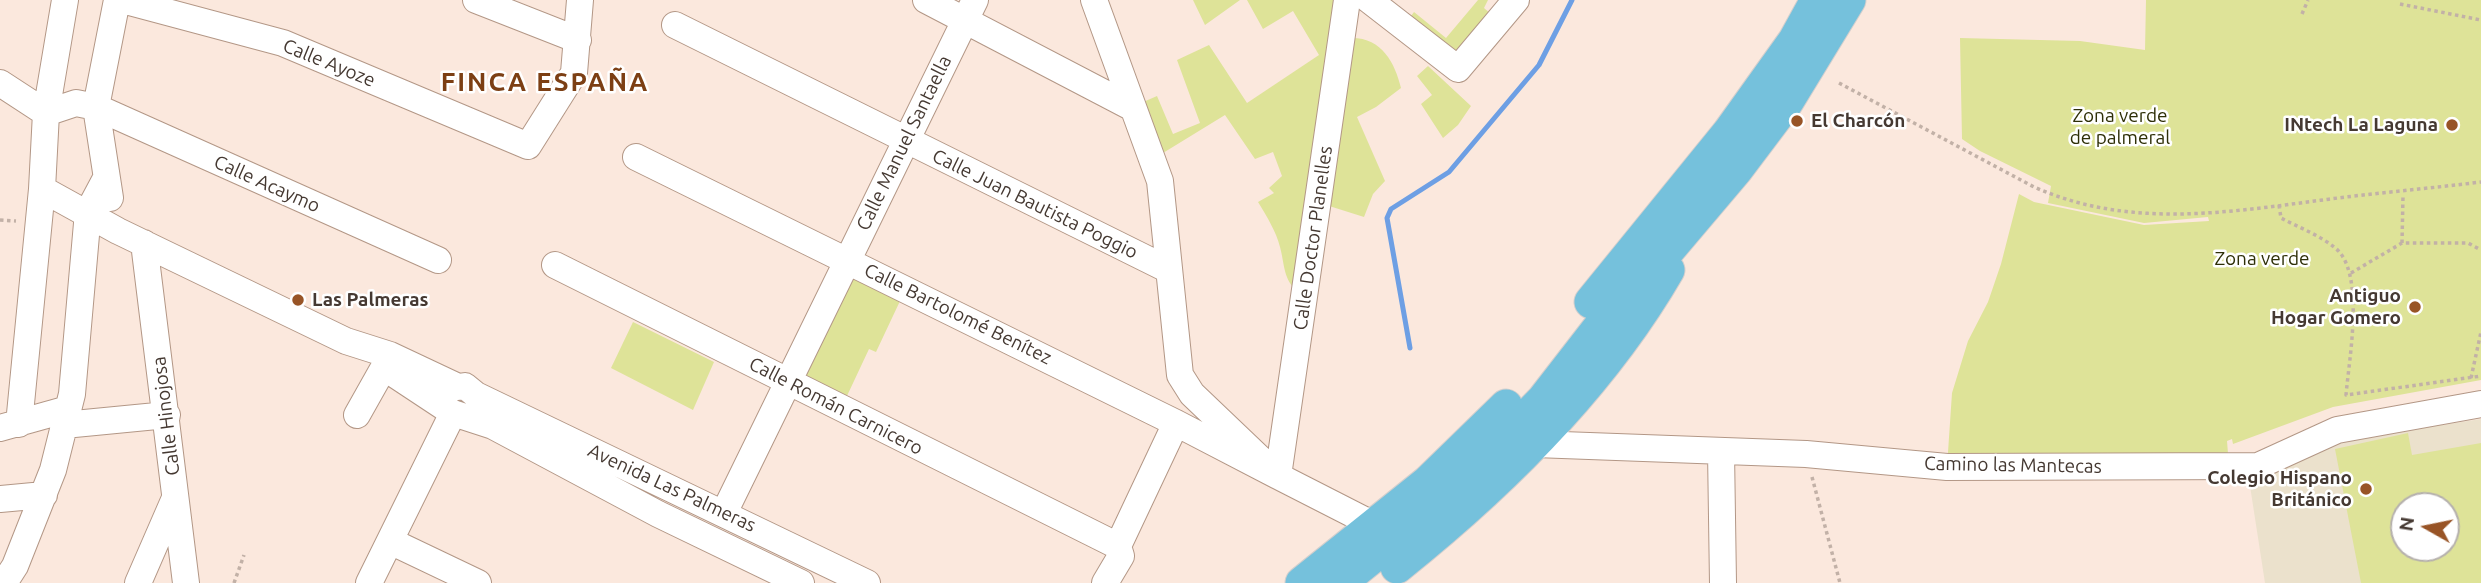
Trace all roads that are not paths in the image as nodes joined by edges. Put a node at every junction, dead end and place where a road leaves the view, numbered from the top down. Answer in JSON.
{"nodes":[{"id":1,"x":65,"y":0,"type":"edge"},
{"id":2,"x":120,"y":0,"type":"edge"},
{"id":3,"x":477,"y":0,"type":"edge"},
{"id":4,"x":580,"y":0,"type":"edge"},
{"id":5,"x":926,"y":0,"type":"edge"},
{"id":6,"x":1094,"y":0,"type":"edge"},
{"id":7,"x":1347,"y":0,"type":"edge"},
{"id":8,"x":1369,"y":0,"type":"edge"},
{"id":9,"x":1516,"y":0,"type":"edge"},
{"id":10,"x":1817,"y":0,"type":"edge"},
{"id":11,"x":1849,"y":0,"type":"edge"},
{"id":12,"x":970,"y":10,"type":"edge"},
{"id":13,"x":675,"y":25,"type":"dead end"},
{"id":14,"x":578,"y":40,"type":"junction"},
{"id":15,"x":0,"y":83,"type":"edge"},
{"id":16,"x":96,"y":107,"type":"junction"},
{"id":17,"x":1131,"y":107,"type":"junction"},
{"id":18,"x":46,"y":113,"type":"junction"},
{"id":19,"x":1730,"y":131,"type":"junction"},
{"id":20,"x":906,"y":139,"type":"junction"},
{"id":21,"x":636,"y":156,"type":"dead end"},
{"id":22,"x":1736,"y":170,"type":"junction"},
{"id":23,"x":105,"y":180,"type":"junction"},
{"id":24,"x":42,"y":189,"type":"junction"},
{"id":25,"x":88,"y":212,"type":"junction"},
{"id":26,"x":115,"y":230,"type":"junction"},
{"id":27,"x":144,"y":243,"type":"junction"},
{"id":28,"x":847,"y":259,"type":"junction"},
{"id":29,"x":438,"y":260,"type":"dead end"},
{"id":30,"x":555,"y":265,"type":"dead end"},
{"id":31,"x":83,"y":269,"type":"junction"},
{"id":32,"x":1169,"y":270,"type":"junction"},
{"id":33,"x":1626,"y":293,"type":"junction"},
{"id":34,"x":354,"y":345,"type":"junction"},
{"id":35,"x":384,"y":368,"type":"junction"},
{"id":36,"x":788,"y":382,"type":"junction"},
{"id":37,"x":460,"y":404,"type":"junction"},
{"id":38,"x":2481,"y":404,"type":"edge"},
{"id":39,"x":167,"y":415,"type":"junction"},
{"id":40,"x":357,"y":415,"type":"dead end"},
{"id":41,"x":66,"y":417,"type":"junction"},
{"id":42,"x":1177,"y":423,"type":"junction"},
{"id":43,"x":10,"y":426,"type":"edge"},
{"id":44,"x":1535,"y":444,"type":"junction"},
{"id":45,"x":1721,"y":451,"type":"junction"},
{"id":46,"x":57,"y":455,"type":"junction"},
{"id":47,"x":1278,"y":476,"type":"junction"},
{"id":48,"x":44,"y":495,"type":"junction"},
{"id":49,"x":175,"y":496,"type":"junction"},
{"id":50,"x":0,"y":499,"type":"edge"},
{"id":51,"x":724,"y":513,"type":"junction"},
{"id":52,"x":1374,"y":525,"type":"junction"},
{"id":53,"x":390,"y":541,"type":"junction"},
{"id":54,"x":1118,"y":547,"type":"junction"},
{"id":55,"x":4,"y":583,"type":"edge"},
{"id":56,"x":138,"y":583,"type":"edge"},
{"id":57,"x":186,"y":583,"type":"edge"},
{"id":58,"x":369,"y":583,"type":"edge"},
{"id":59,"x":478,"y":583,"type":"edge"},
{"id":60,"x":801,"y":583,"type":"edge"},
{"id":61,"x":867,"y":583,"type":"edge"},
{"id":62,"x":1105,"y":583,"type":"edge"},
{"id":63,"x":1302,"y":583,"type":"edge"},
{"id":64,"x":1340,"y":583,"type":"edge"},
{"id":65,"x":1377,"y":583,"type":"edge"},
{"id":66,"x":1723,"y":583,"type":"edge"}],
"edges":[{"from":1,"to":18,"type":"street"},
{"from":2,"to":14,"type":"street","name":"Calle Ayoze"},
{"from":2,"to":16,"type":"street"},
{"from":3,"to":14,"type":"street"},
{"from":4,"to":14,"type":"street"},
{"from":5,"to":12,"type":"street"},
{"from":6,"to":17,"type":"street"},
{"from":7,"to":47,"type":"street","name":"Calle Doctor Planelles"},
{"from":8,"to":9,"type":"street"},
{"from":10,"to":19,"type":"main road"},
{"from":11,"to":22,"type":"main road"},
{"from":12,"to":17,"type":"street"},
{"from":12,"to":20,"type":"street","name":"Calle Manuel Santaella"},
{"from":13,"to":20,"type":"street","name":"Calle Juan Bautista Poggio"},
{"from":15,"to":18,"type":"street"},
{"from":16,"to":18,"type":"street"},
{"from":16,"to":23,"type":"street"},
{"from":16,"to":29,"type":"street","name":"Calle Acaymo"},
{"from":17,"to":32,"type":"street"},
{"from":18,"to":24,"type":"street"},
{"from":19,"to":33,"type":"main road"},
{"from":19,"to":52,"type":"main road"},
{"from":20,"to":28,"type":"street","name":"Calle Manuel Santaella"},
{"from":20,"to":32,"type":"street","name":"Calle Juan Bautista Poggio"},
{"from":21,"to":28,"type":"street","name":"Calle Bartolomé Benítez"},
{"from":22,"to":33,"type":"main road"},
{"from":22,"to":44,"type":"main road"},
{"from":23,"to":25,"type":"street"},
{"from":23,"to":26,"type":"street"},
{"from":24,"to":25,"type":"street","name":"Avenida Las Palmeras"},
{"from":24,"to":43,"type":"street"},
{"from":25,"to":26,"type":"street","name":"Avenida Las Palmeras"},
{"from":25,"to":31,"type":"street"},
{"from":26,"to":27,"type":"street","name":"Avenida Las Palmeras"},
{"from":26,"to":31,"type":"street"},
{"from":27,"to":34,"type":"street","name":"Avenida Las Palmeras"},
{"from":27,"to":39,"type":"street","name":"Calle Hinojosa"},
{"from":28,"to":36,"type":"street","name":"Calle Manuel Santaella"},
{"from":28,"to":42,"type":"street","name":"Calle Bartolomé Benítez"},
{"from":30,"to":36,"type":"street","name":"Calle Román Carnicero"},
{"from":31,"to":41,"type":"street"},
{"from":32,"to":47,"type":"street"},
{"from":33,"to":64,"type":"main road"},
{"from":34,"to":35,"type":"street","name":"Avenida Las Palmeras"},
{"from":34,"to":37,"type":"street","name":"Avenida Las Palmeras"},
{"from":35,"to":37,"type":"street","name":"Avenida Las Palmeras"},
{"from":35,"to":40,"type":"street"},
{"from":36,"to":51,"type":"street","name":"Calle Manuel Santaella"},
{"from":36,"to":54,"type":"street","name":"Calle Román Carnicero"},
{"from":37,"to":51,"type":"street","name":"Avenida Las Palmeras"},
{"from":37,"to":53,"type":"street"},
{"from":37,"to":60,"type":"street","name":"Avenida Las Palmeras"},
{"from":38,"to":45,"type":"street","name":"Camino las Mantecas"},
{"from":39,"to":41,"type":"street"},
{"from":39,"to":49,"type":"street","name":"Calle Hinojosa"},
{"from":41,"to":43,"type":"street"},
{"from":41,"to":46,"type":"street"},
{"from":42,"to":47,"type":"street","name":"Calle Bartolomé Benítez"},
{"from":42,"to":54,"type":"street"},
{"from":43,"to":46,"type":"street"},
{"from":44,"to":45,"type":"street","name":"Camino las Mantecas"},
{"from":44,"to":65,"type":"main road"},
{"from":45,"to":66,"type":"street"},
{"from":46,"to":48,"type":"street"},
{"from":47,"to":52,"type":"street","name":"Calle Bartolomé Benítez"},
{"from":48,"to":50,"type":"street"},
{"from":48,"to":55,"type":"street"},
{"from":49,"to":56,"type":"street","name":"Calle Hinojosa"},
{"from":49,"to":57,"type":"street"},
{"from":51,"to":61,"type":"street","name":"Avenida Las Palmeras"},
{"from":52,"to":63,"type":"main road"},
{"from":53,"to":58,"type":"street"},
{"from":53,"to":59,"type":"street"},
{"from":54,"to":62,"type":"street"}]}
